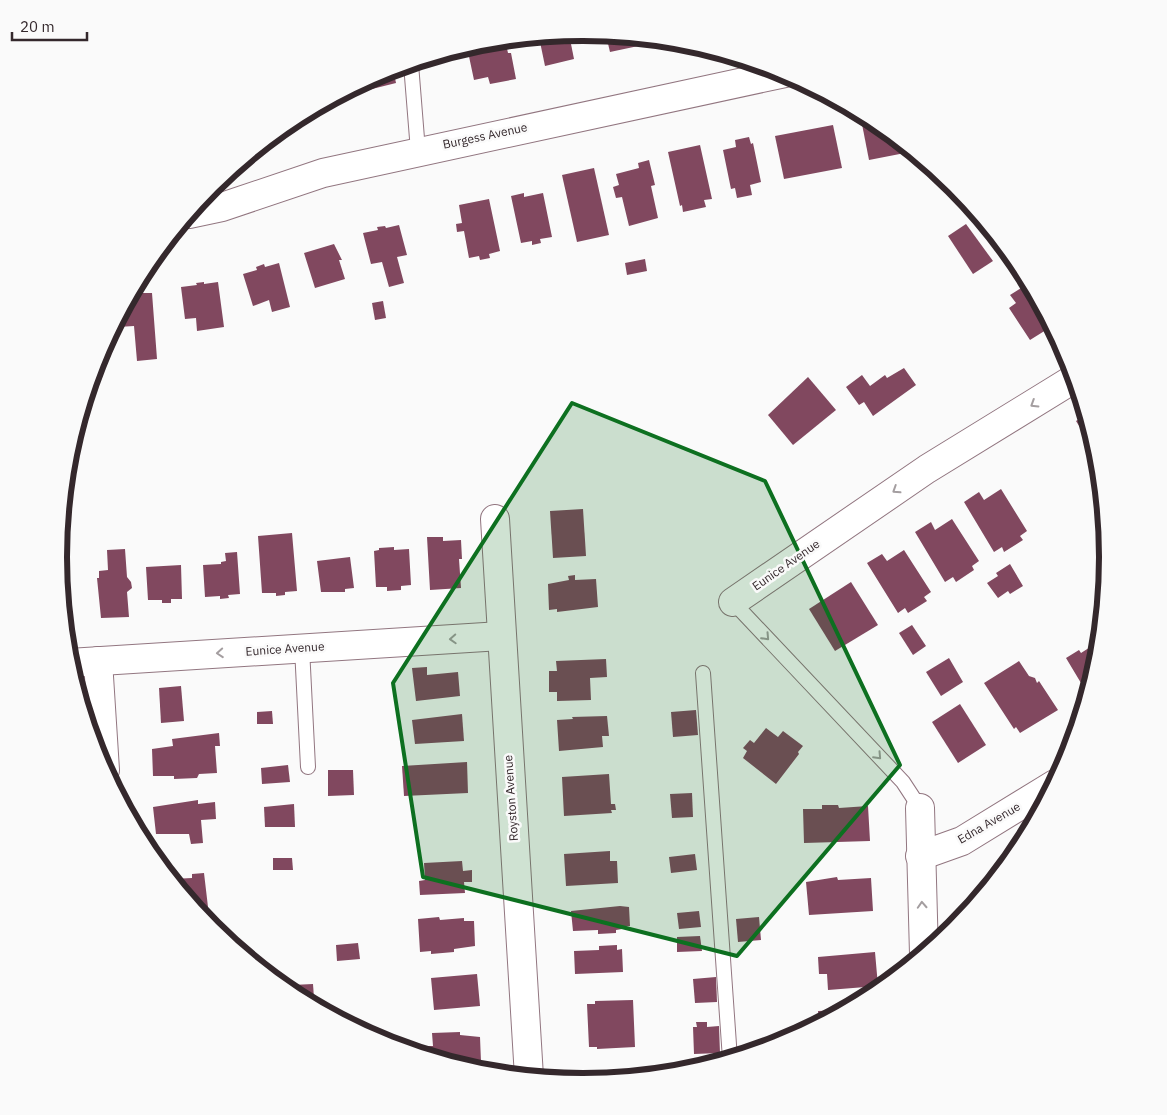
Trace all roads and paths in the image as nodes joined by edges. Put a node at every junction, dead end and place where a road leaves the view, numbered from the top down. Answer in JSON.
{"nodes":[{"id":1,"x":412,"y":71,"type":"edge"},
{"id":2,"x":769,"y":76,"type":"edge"},
{"id":3,"x":418,"y":151,"type":"junction"},
{"id":4,"x":200,"y":212,"type":"edge"},
{"id":5,"x":1068,"y":382,"type":"edge"},
{"id":6,"x":495,"y":519,"type":"dead end"},
{"id":7,"x":733,"y":602,"type":"joint"},
{"id":8,"x":501,"y":636,"type":"junction"},
{"id":9,"x":302,"y":648,"type":"junction"},
{"id":10,"x":98,"y":661,"type":"junction"},
{"id":11,"x":78,"y":662,"type":"edge"},
{"id":12,"x":703,"y":673,"type":"dead end"},
{"id":13,"x":103,"y":745,"type":"edge"},
{"id":14,"x":308,"y":767,"type":"dead end"},
{"id":15,"x":1045,"y":790,"type":"edge"},
{"id":16,"x":920,"y":808,"type":"joint"},
{"id":17,"x":920,"y":856,"type":"junction"},
{"id":18,"x":924,"y":946,"type":"edge"},
{"id":19,"x":730,"y":1052,"type":"edge"},
{"id":20,"x":529,"y":1070,"type":"edge"}],
"edges":[{"from":1,"to":3,"type":"lane"},
{"from":2,"to":3,"type":"street","name":"Burgess Avenue"},
{"from":3,"to":4,"type":"street","name":"Burgess Avenue"},
{"from":5,"to":7,"type":"street","name":"Eunice Avenue","one_way":true},
{"from":6,"to":8,"type":"street","name":"Royston Avenue"},
{"from":7,"to":16,"type":"lane","name":"Eunice Avenue","one_way":true},
{"from":8,"to":9,"type":"street","name":"Eunice Avenue","one_way":true},
{"from":8,"to":20,"type":"street","name":"Royston Avenue"},
{"from":9,"to":10,"type":"street","name":"Eunice Avenue","one_way":true},
{"from":9,"to":14,"type":"lane"},
{"from":10,"to":11,"type":"street","name":"Eunice Avenue"},
{"from":10,"to":13,"type":"street"},
{"from":12,"to":19,"type":"lane"},
{"from":15,"to":17,"type":"street","name":"Edna Avenue"},
{"from":16,"to":17,"type":"street"},
{"from":18,"to":17,"type":"street","one_way":true}]}
